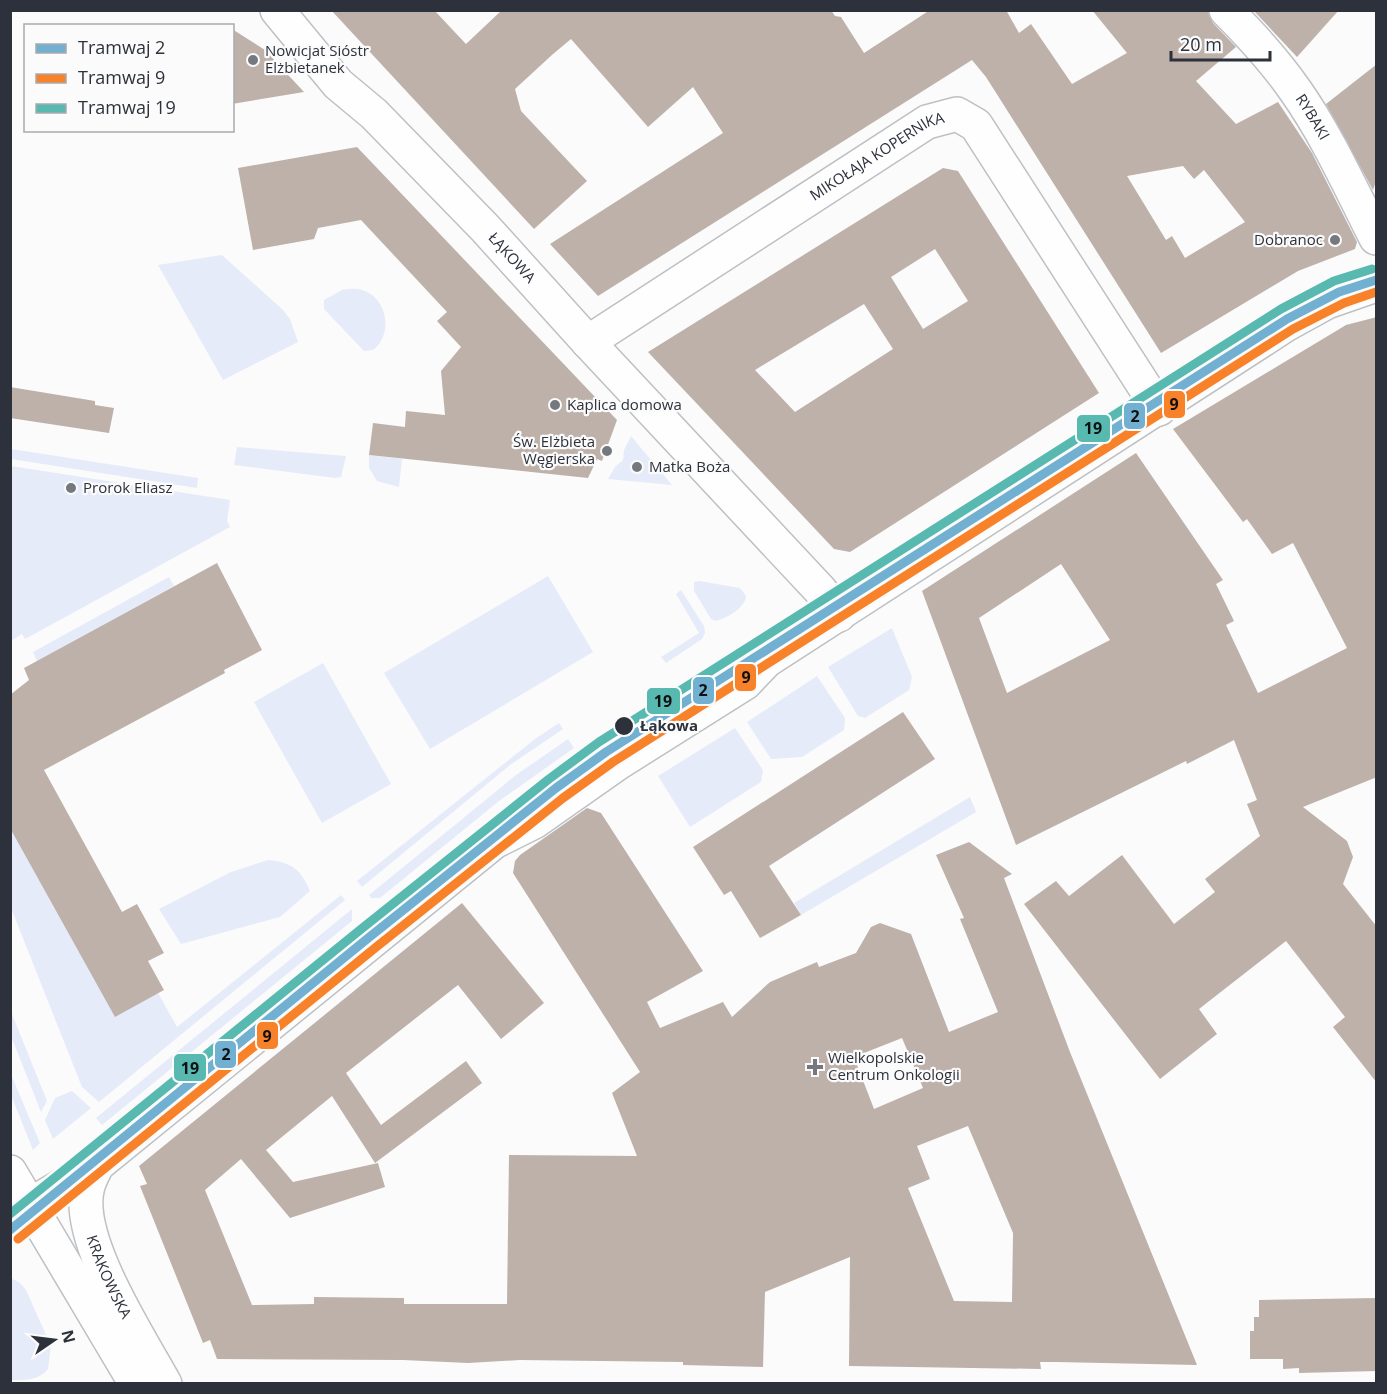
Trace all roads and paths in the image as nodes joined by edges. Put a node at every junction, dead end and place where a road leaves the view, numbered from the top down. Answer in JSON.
{"nodes":[{"id":1,"x":277,"y":10,"type":"edge"},
{"id":2,"x":1226,"y":10,"type":"edge"},
{"id":3,"x":1377,"y":238,"type":"edge"},
{"id":4,"x":1377,"y":285,"type":"edge"},
{"id":5,"x":588,"y":342,"type":"junction"},
{"id":6,"x":1159,"y":409,"type":"junction"},
{"id":7,"x":839,"y":615,"type":"junction"},
{"id":8,"x":97,"y":1165,"type":"junction"},
{"id":9,"x":10,"y":1172,"type":"edge"},
{"id":10,"x":30,"y":1205,"type":"junction"},
{"id":11,"x":136,"y":1383,"type":"edge"},
{"id":12,"x":165,"y":1383,"type":"edge"}],
"edges":[{"from":1,"to":5,"type":"street","name":"ŁĄKOWA"},
{"from":2,"to":3,"type":"street","name":"RYBAKI"},
{"from":4,"to":6,"type":"street"},
{"from":5,"to":6,"type":"street","name":"MIKOŁAJA KOPERNIKA"},
{"from":5,"to":7,"type":"street","name":"ŁĄKOWA"},
{"from":6,"to":7,"type":"street"},
{"from":7,"to":8,"type":"street"},
{"from":8,"to":10,"type":"street"},
{"from":8,"to":12,"type":"street","name":"KRAKOWSKA"},
{"from":9,"to":10,"type":"street","name":"KRAKOWSKA"},
{"from":10,"to":11,"type":"street","name":"KRAKOWSKA"}]}
